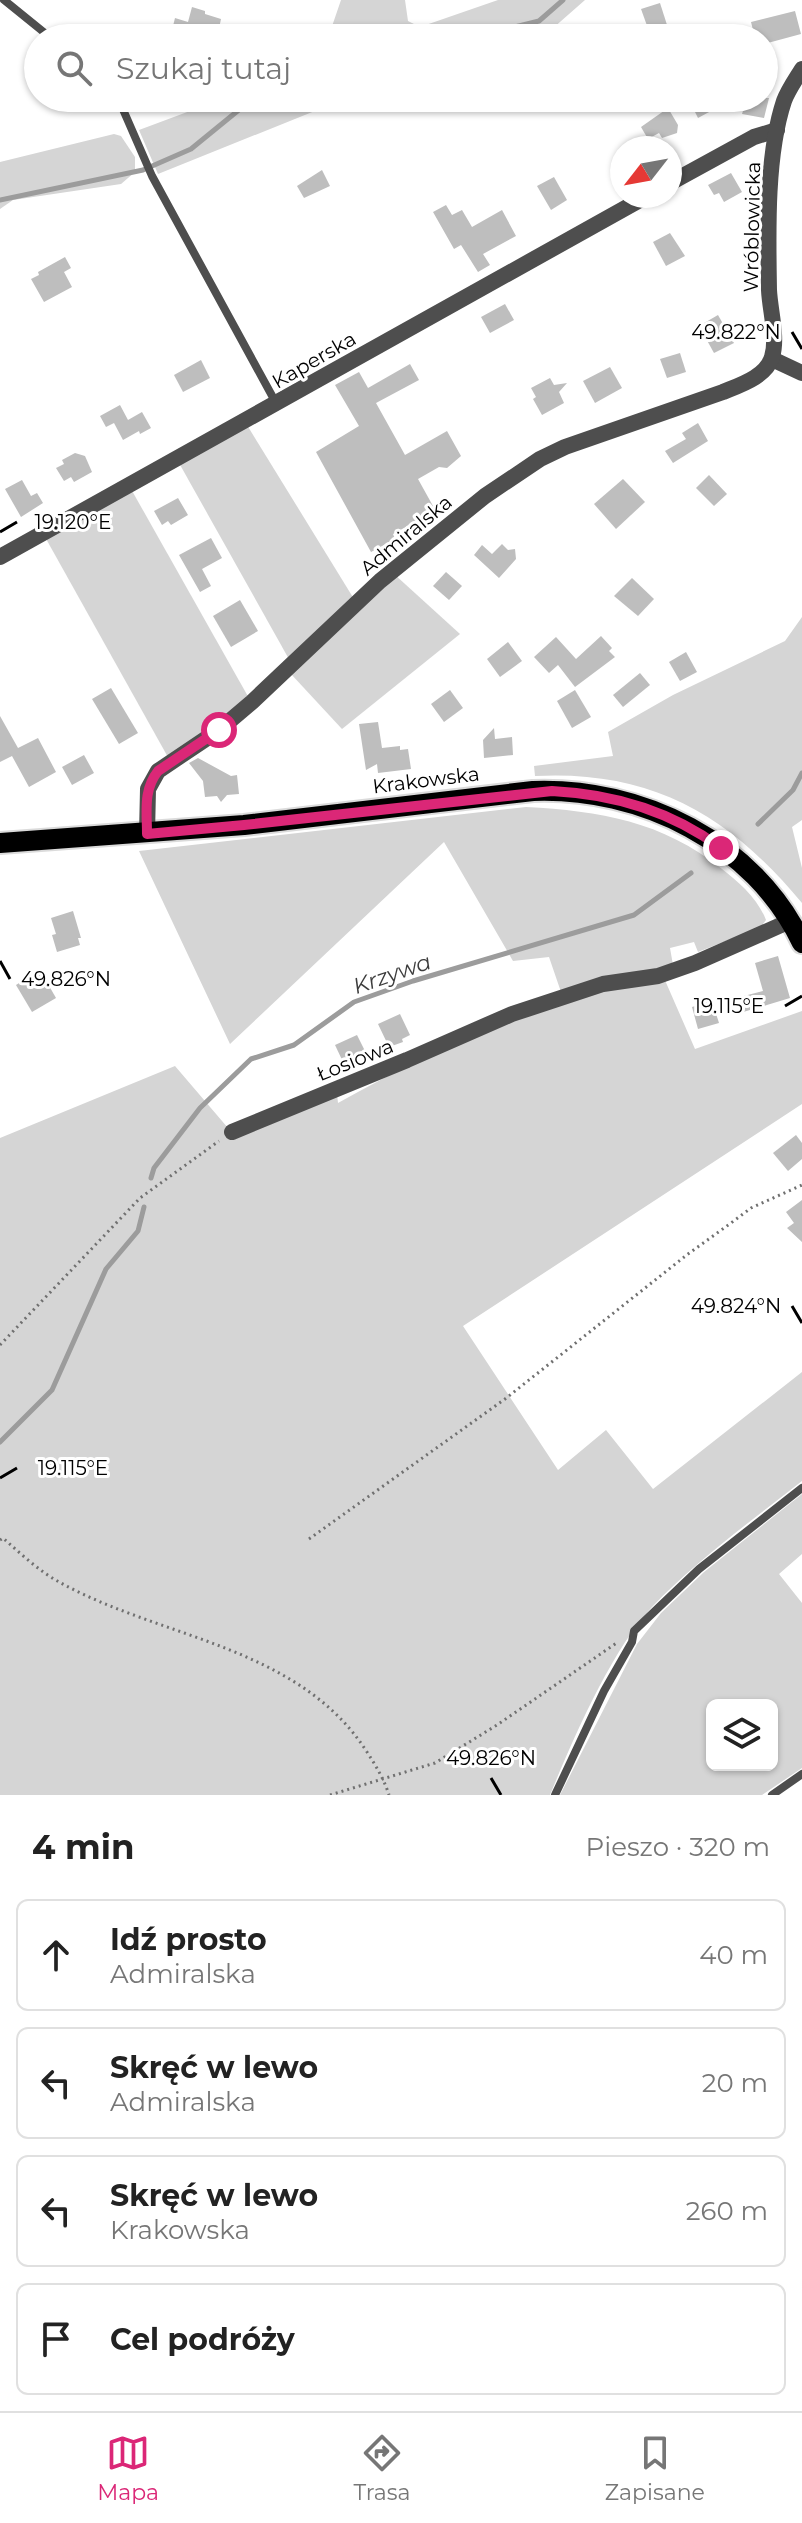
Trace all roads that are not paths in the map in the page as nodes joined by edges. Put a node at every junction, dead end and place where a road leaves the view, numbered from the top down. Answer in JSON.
{"nodes":[{"id":1,"x":4,"y":0,"type":"edge"},
{"id":2,"x":16,"y":4,"type":"edge"},
{"id":3,"x":37,"y":24,"type":"edge"},
{"id":4,"x":802,"y":69,"type":"edge"},
{"id":5,"x":124,"y":112,"type":"edge"},
{"id":6,"x":777,"y":130,"type":"junction"},
{"id":7,"x":682,"y":176,"type":"edge"},
{"id":8,"x":626,"y":208,"type":"edge"},
{"id":9,"x":772,"y":359,"type":"junction"},
{"id":10,"x":802,"y":373,"type":"edge"},
{"id":11,"x":277,"y":404,"type":"junction"},
{"id":12,"x":0,"y":557,"type":"edge"},
{"id":13,"x":147,"y":834,"type":"junction"},
{"id":14,"x":0,"y":843,"type":"edge"},
{"id":15,"x":790,"y":921,"type":"junction"},
{"id":16,"x":802,"y":943,"type":"edge"},
{"id":17,"x":232,"y":1132,"type":"road end"},
{"id":18,"x":802,"y":1488,"type":"edge"},
{"id":19,"x":802,"y":1774,"type":"edge"},
{"id":20,"x":555,"y":1795,"type":"edge"},
{"id":21,"x":772,"y":1795,"type":"edge"}],
"edges":[{"from":1,"to":2,"type":"lane"},
{"from":2,"to":3,"type":"lane"},
{"from":4,"to":6,"type":"street","name":"Wróblowicka"},
{"from":5,"to":11,"type":"lane"},
{"from":6,"to":7,"type":"street"},
{"from":6,"to":9,"type":"street","name":"Wróblowicka"},
{"from":8,"to":11,"type":"street","name":"Kaperska"},
{"from":9,"to":10,"type":"street"},
{"from":9,"to":13,"type":"street","name":"Admiralska"},
{"from":11,"to":12,"type":"street","name":"Kaperska"},
{"from":13,"to":14,"type":"main road","name":"Krakowska"},
{"from":13,"to":15,"type":"main road","name":"Krakowska"},
{"from":15,"to":16,"type":"main road","name":"Krakowska"},
{"from":15,"to":17,"type":"street","name":"Łosiowa"},
{"from":18,"to":20,"type":"lane"},
{"from":19,"to":21,"type":"lane"}]}
